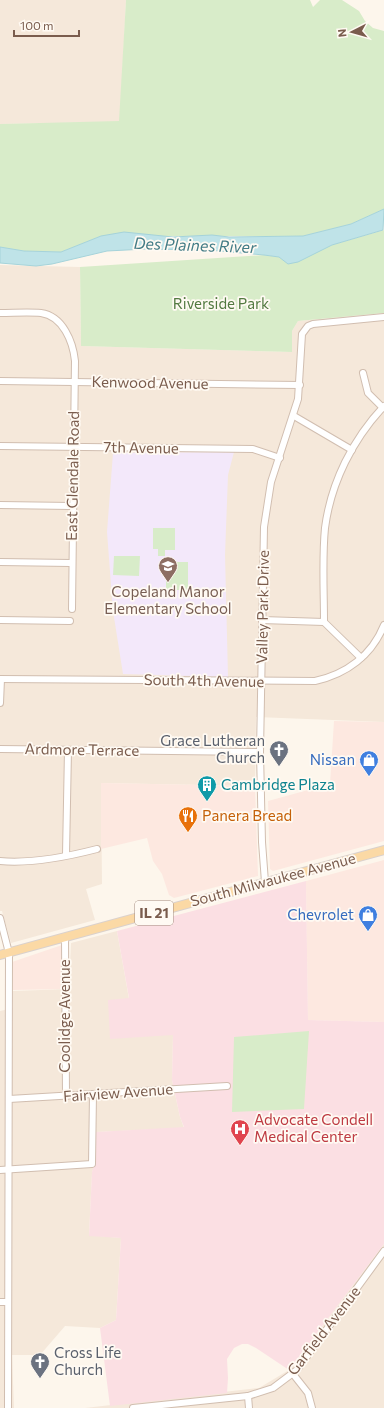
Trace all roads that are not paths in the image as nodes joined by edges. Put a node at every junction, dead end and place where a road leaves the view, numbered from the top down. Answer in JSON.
{"nodes":[{"id":1,"x":0,"y":313,"type":"edge"},
{"id":2,"x":384,"y":317,"type":"edge"},
{"id":3,"x":363,"y":374,"type":"dead end"},
{"id":4,"x":0,"y":382,"type":"edge"},
{"id":5,"x":75,"y":382,"type":"junction"},
{"id":6,"x":300,"y":385,"type":"junction"},
{"id":7,"x":383,"y":407,"type":"edge"},
{"id":8,"x":294,"y":416,"type":"junction"},
{"id":9,"x":0,"y":446,"type":"edge"},
{"id":10,"x":73,"y":447,"type":"junction"},
{"id":11,"x":352,"y":450,"type":"junction"},
{"id":12,"x":280,"y":458,"type":"junction"},
{"id":13,"x":0,"y":505,"type":"edge"},
{"id":14,"x":72,"y":506,"type":"junction"},
{"id":15,"x":0,"y":562,"type":"edge"},
{"id":16,"x":71,"y":563,"type":"junction"},
{"id":17,"x":72,"y":609,"type":"dead end"},
{"id":18,"x":0,"y":620,"type":"edge"},
{"id":19,"x":262,"y":620,"type":"junction"},
{"id":20,"x":70,"y":621,"type":"dead end"},
{"id":21,"x":324,"y":622,"type":"junction"},
{"id":22,"x":384,"y":625,"type":"edge"},
{"id":23,"x":362,"y":658,"type":"junction"},
{"id":24,"x":0,"y":679,"type":"edge"},
{"id":25,"x":262,"y":682,"type":"junction"},
{"id":26,"x":0,"y":703,"type":"edge"},
{"id":27,"x":0,"y":749,"type":"edge"},
{"id":28,"x":68,"y":750,"type":"junction"},
{"id":29,"x":260,"y":752,"type":"junction"},
{"id":30,"x":97,"y":849,"type":"dead end"},
{"id":31,"x":384,"y":850,"type":"edge"},
{"id":32,"x":66,"y":855,"type":"junction"},
{"id":33,"x":0,"y":861,"type":"edge"},
{"id":34,"x":265,"y":882,"type":"junction"},
{"id":35,"x":0,"y":918,"type":"edge"},
{"id":36,"x":65,"y":937,"type":"junction"},
{"id":37,"x":9,"y":952,"type":"junction"},
{"id":38,"x":0,"y":955,"type":"edge"},
{"id":39,"x":227,"y":1086,"type":"dead end"},
{"id":40,"x":93,"y":1094,"type":"junction"},
{"id":41,"x":66,"y":1096,"type":"junction"},
{"id":42,"x":9,"y":1099,"type":"junction"},
{"id":43,"x":0,"y":1170,"type":"edge"},
{"id":44,"x":9,"y":1170,"type":"junction"},
{"id":45,"x":384,"y":1251,"type":"edge"},
{"id":46,"x":0,"y":1302,"type":"edge"},
{"id":47,"x":8,"y":1302,"type":"junction"},
{"id":48,"x":0,"y":1361,"type":"edge"},
{"id":49,"x":8,"y":1361,"type":"junction"},
{"id":50,"x":292,"y":1374,"type":"junction"},
{"id":51,"x":248,"y":1396,"type":"junction"},
{"id":52,"x":185,"y":1405,"type":"edge"},
{"id":53,"x":172,"y":1406,"type":"edge"},
{"id":54,"x":8,"y":1408,"type":"edge"},
{"id":55,"x":133,"y":1408,"type":"edge"},
{"id":56,"x":249,"y":1408,"type":"edge"},
{"id":57,"x":312,"y":1408,"type":"edge"}],
"edges":[{"from":1,"to":5,"type":"street","name":"East Glendale Road"},
{"from":2,"to":6,"type":"street","name":"Valley Park Drive"},
{"from":3,"to":7,"type":"street"},
{"from":4,"to":5,"type":"street","name":"Kenwood Avenue"},
{"from":5,"to":6,"type":"street","name":"Kenwood Avenue"},
{"from":5,"to":10,"type":"street","name":"East Glendale Road"},
{"from":6,"to":8,"type":"street","name":"Valley Park Drive"},
{"from":7,"to":11,"type":"street"},
{"from":8,"to":11,"type":"street"},
{"from":8,"to":12,"type":"street","name":"Valley Park Drive"},
{"from":9,"to":10,"type":"street","name":"7th Avenue"},
{"from":10,"to":12,"type":"street","name":"7th Avenue"},
{"from":10,"to":14,"type":"street","name":"East Glendale Road"},
{"from":11,"to":21,"type":"street"},
{"from":12,"to":19,"type":"street","name":"Valley Park Drive"},
{"from":13,"to":14,"type":"street"},
{"from":14,"to":16,"type":"street","name":"East Glendale Road"},
{"from":15,"to":16,"type":"street"},
{"from":16,"to":17,"type":"street","name":"East Glendale Road"},
{"from":18,"to":20,"type":"street"},
{"from":19,"to":21,"type":"street"},
{"from":19,"to":25,"type":"street","name":"Valley Park Drive"},
{"from":21,"to":23,"type":"street"},
{"from":22,"to":23,"type":"street","name":"South 4th Avenue"},
{"from":23,"to":25,"type":"street","name":"South 4th Avenue"},
{"from":24,"to":25,"type":"street","name":"South 4th Avenue"},
{"from":24,"to":26,"type":"street"},
{"from":25,"to":29,"type":"street","name":"Valley Park Drive"},
{"from":27,"to":28,"type":"street","name":"Ardmore Terrace"},
{"from":28,"to":29,"type":"street","name":"Ardmore Terrace"},
{"from":28,"to":32,"type":"street"},
{"from":29,"to":34,"type":"street","name":"Valley Park Drive"},
{"from":30,"to":32,"type":"street"},
{"from":31,"to":34,"type":"main road","name":"South Milwaukee Avenue","number":"IL 21"},
{"from":32,"to":33,"type":"street"},
{"from":34,"to":36,"type":"main road","name":"South Milwaukee Avenue","number":"IL 21"},
{"from":35,"to":37,"type":"street"},
{"from":36,"to":37,"type":"main road","name":"South Milwaukee Avenue","number":"IL 21"},
{"from":36,"to":41,"type":"street","name":"Coolidge Avenue"},
{"from":37,"to":38,"type":"main road","name":"South Milwaukee Avenue","number":"IL 21"},
{"from":37,"to":42,"type":"street"},
{"from":39,"to":40,"type":"street","name":"Fairview Avenue"},
{"from":40,"to":41,"type":"street","name":"Fairview Avenue"},
{"from":40,"to":44,"type":"street"},
{"from":41,"to":42,"type":"street","name":"Fairview Avenue"},
{"from":42,"to":44,"type":"street"},
{"from":43,"to":44,"type":"street"},
{"from":44,"to":47,"type":"street"},
{"from":45,"to":50,"type":"street","name":"Garfield Avenue"},
{"from":46,"to":47,"type":"street"},
{"from":47,"to":49,"type":"street"},
{"from":48,"to":49,"type":"street"},
{"from":49,"to":54,"type":"street"},
{"from":50,"to":51,"type":"street","name":"Garfield Avenue"},
{"from":50,"to":57,"type":"street"},
{"from":51,"to":52,"type":"street","name":"Garfield Avenue"},
{"from":51,"to":56,"type":"street"},
{"from":52,"to":53,"type":"street","name":"Garfield Avenue"},
{"from":53,"to":55,"type":"street","name":"Garfield Avenue"}]}
